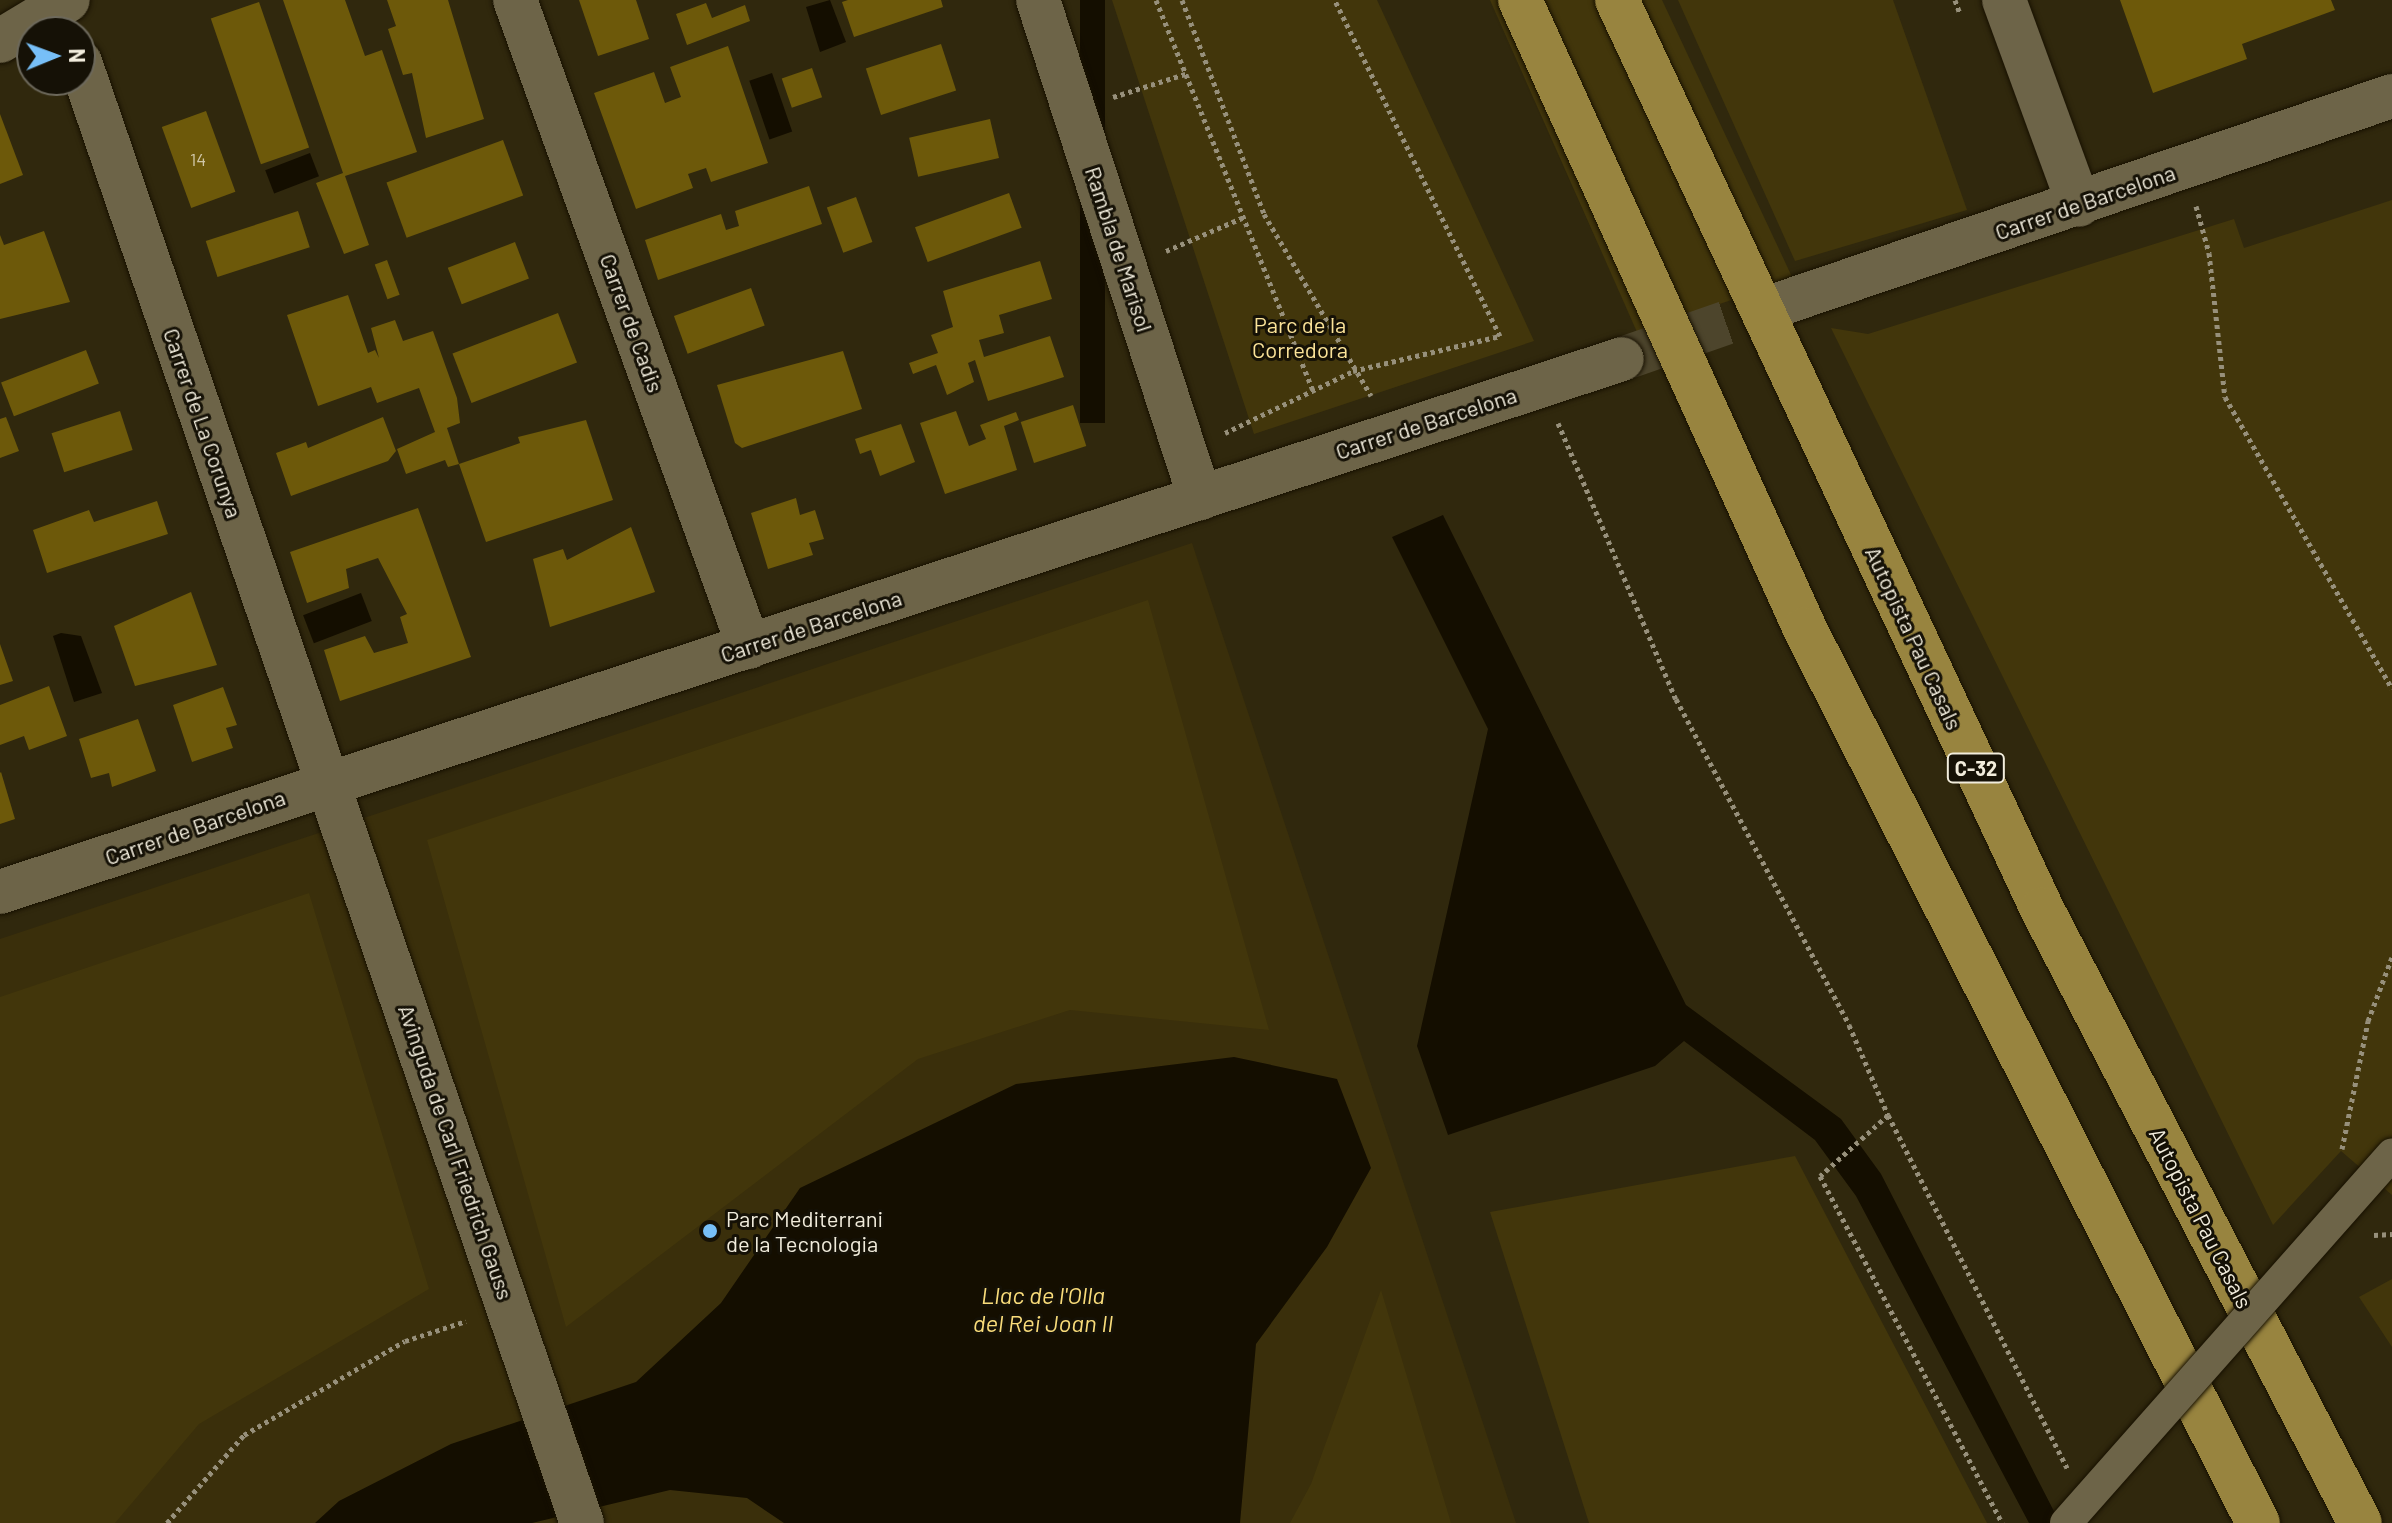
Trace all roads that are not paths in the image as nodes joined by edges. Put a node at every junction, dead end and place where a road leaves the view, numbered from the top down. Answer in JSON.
{"nodes":[{"id":1,"x":515,"y":0,"type":"edge"},
{"id":2,"x":1038,"y":0,"type":"edge"},
{"id":3,"x":1520,"y":0,"type":"edge"},
{"id":4,"x":1617,"y":0,"type":"edge"},
{"id":5,"x":2004,"y":0,"type":"edge"},
{"id":6,"x":64,"y":9,"type":"edge"},
{"id":7,"x":0,"y":41,"type":"edge"},
{"id":8,"x":92,"y":96,"type":"edge"},
{"id":9,"x":2392,"y":96,"type":"edge"},
{"id":10,"x":2079,"y":205,"type":"junction"},
{"id":11,"x":1777,"y":305,"type":"tunnel mouth"},
{"id":12,"x":1622,"y":359,"type":"tunnel mouth"},
{"id":13,"x":1200,"y":498,"type":"junction"},
{"id":14,"x":749,"y":647,"type":"junction"},
{"id":15,"x":325,"y":783,"type":"junction"},
{"id":16,"x":0,"y":892,"type":"edge"},
{"id":17,"x":2392,"y":1154,"type":"edge"},
{"id":18,"x":582,"y":1523,"type":"edge"},
{"id":19,"x":2066,"y":1523,"type":"edge"},
{"id":20,"x":2258,"y":1523,"type":"edge"},
{"id":21,"x":2360,"y":1523,"type":"edge"}],
"edges":[{"from":1,"to":14,"type":"street","name":"Carrer de Cadis"},
{"from":2,"to":13,"type":"street","name":"Rambla de Marisol"},
{"from":3,"to":20,"type":"highway"},
{"from":4,"to":21,"type":"highway","name":"Autopista Pau Casals","number":"C-32"},
{"from":5,"to":10,"type":"street"},
{"from":6,"to":7,"type":"street"},
{"from":8,"to":15,"type":"street","name":"Carrer de La Corunya"},
{"from":9,"to":10,"type":"street","name":"Carrer de Barcelona"},
{"from":10,"to":11,"type":"street","name":"Carrer de Barcelona"},
{"from":12,"to":13,"type":"street","name":"Carrer de Barcelona"},
{"from":13,"to":14,"type":"street","name":"Carrer de Barcelona"},
{"from":14,"to":15,"type":"street","name":"Carrer de Barcelona"},
{"from":15,"to":16,"type":"street","name":"Carrer de Barcelona"},
{"from":15,"to":18,"type":"street","name":"Avinguda de Carl Friedrich Gauss"},
{"from":17,"to":19,"type":"street","bridge":true}]}
